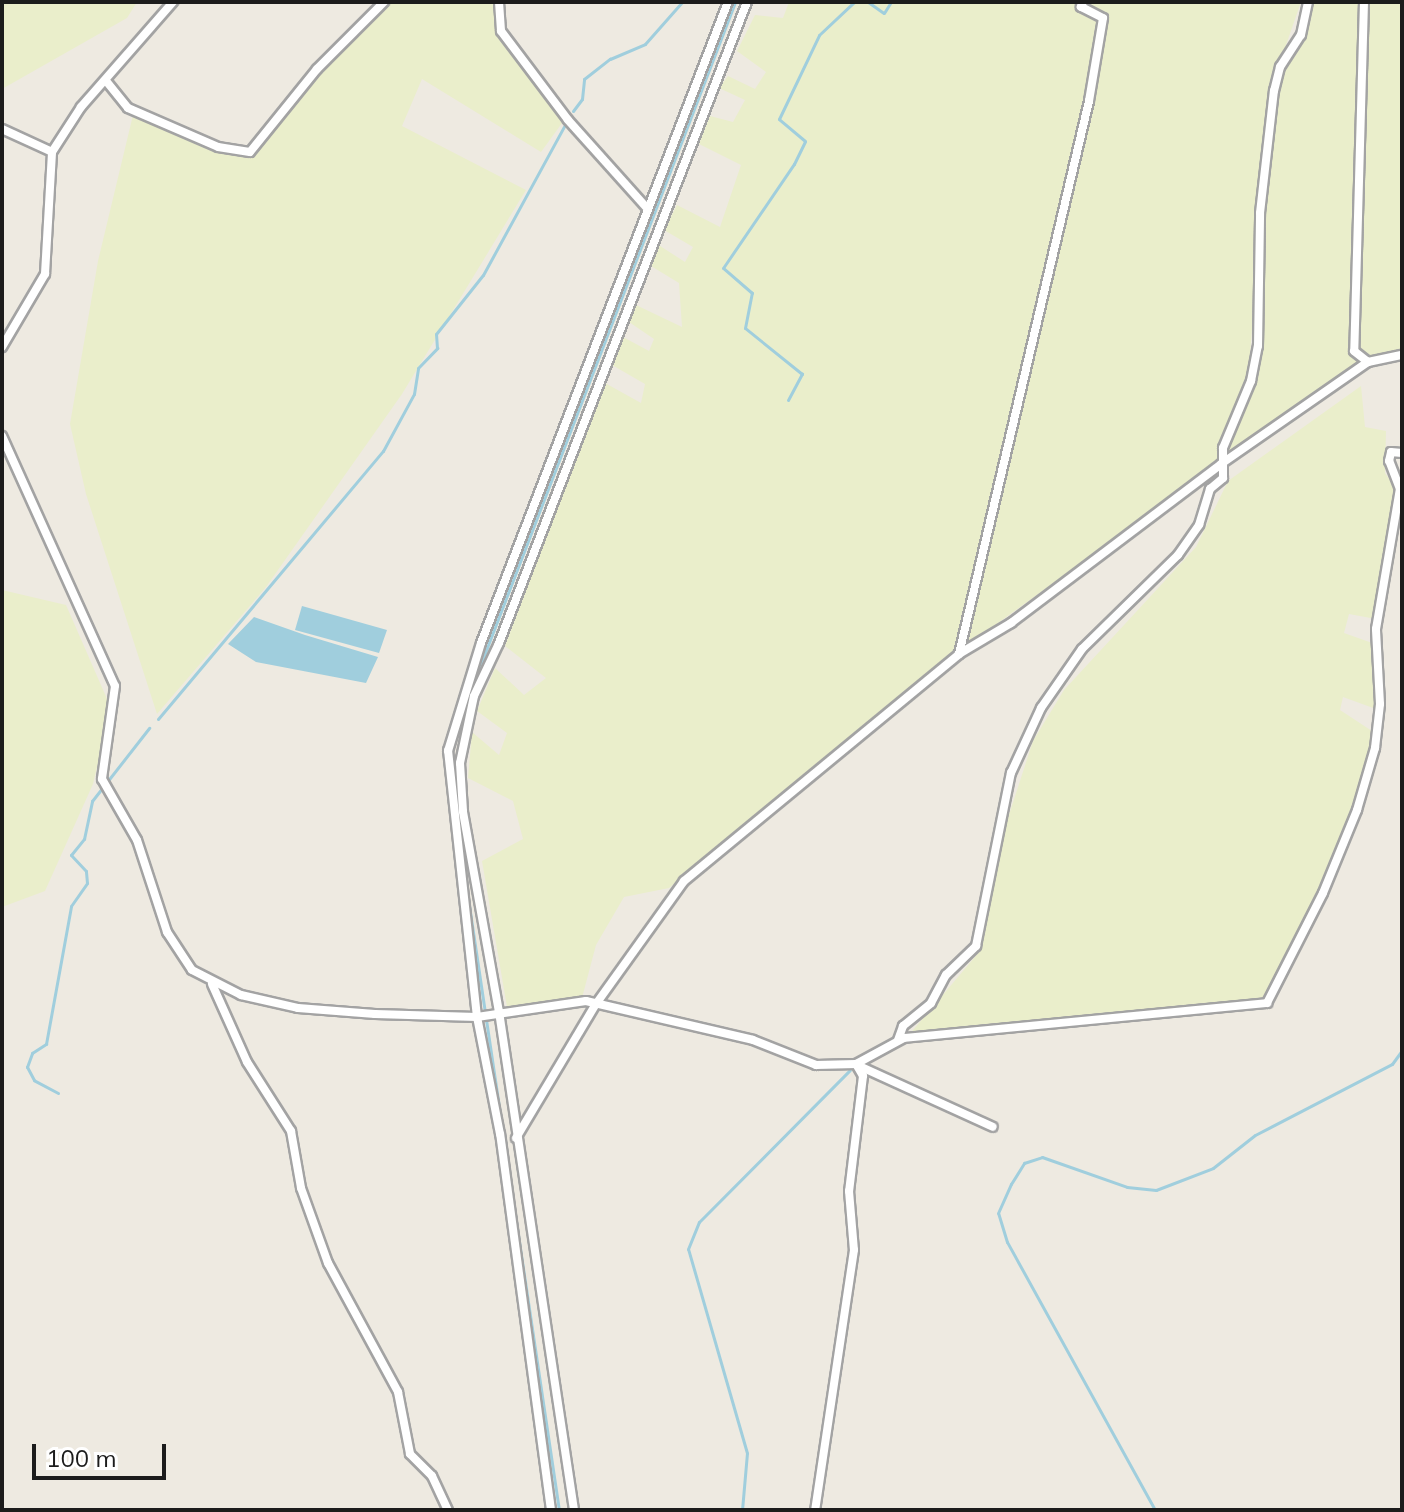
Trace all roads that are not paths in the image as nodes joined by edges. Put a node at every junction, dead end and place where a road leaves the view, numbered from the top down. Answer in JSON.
{"nodes":[{"id":1,"x":173,"y":2,"type":"edge"},
{"id":2,"x":384,"y":2,"type":"edge"},
{"id":3,"x":499,"y":2,"type":"edge"},
{"id":4,"x":728,"y":2,"type":"edge"},
{"id":5,"x":747,"y":2,"type":"edge"},
{"id":6,"x":1083,"y":2,"type":"edge"},
{"id":7,"x":1308,"y":2,"type":"edge"},
{"id":8,"x":1364,"y":2,"type":"edge"},
{"id":9,"x":107,"y":82,"type":"junction"},
{"id":10,"x":2,"y":129,"type":"edge"},
{"id":11,"x":52,"y":152,"type":"junction"},
{"id":12,"x":647,"y":208,"type":"junction"},
{"id":13,"x":2,"y":347,"type":"edge"},
{"id":14,"x":1402,"y":355,"type":"edge"},
{"id":15,"x":1368,"y":362,"type":"junction"},
{"id":16,"x":2,"y":436,"type":"edge"},
{"id":17,"x":1402,"y":453,"type":"edge"},
{"id":18,"x":1221,"y":464,"type":"junction"},
{"id":19,"x":959,"y":654,"type":"junction"},
{"id":20,"x":212,"y":984,"type":"junction"},
{"id":21,"x":596,"y":1004,"type":"junction"},
{"id":22,"x":497,"y":1013,"type":"junction"},
{"id":23,"x":477,"y":1017,"type":"junction"},
{"id":24,"x":898,"y":1040,"type":"junction"},
{"id":25,"x":856,"y":1064,"type":"junction"},
{"id":26,"x":993,"y":1127,"type":"dead end"},
{"id":27,"x":516,"y":1139,"type":"junction"},
{"id":28,"x":448,"y":1510,"type":"edge"},
{"id":29,"x":551,"y":1510,"type":"edge"},
{"id":30,"x":574,"y":1510,"type":"edge"},
{"id":31,"x":815,"y":1510,"type":"edge"}],
"edges":[{"from":1,"to":9,"type":"street"},
{"from":2,"to":9,"type":"street"},
{"from":3,"to":12,"type":"street"},
{"from":4,"to":12,"type":"street"},
{"from":5,"to":22,"type":"street"},
{"from":6,"to":19,"type":"street"},
{"from":7,"to":18,"type":"street"},
{"from":8,"to":15,"type":"street"},
{"from":9,"to":11,"type":"street"},
{"from":10,"to":11,"type":"street"},
{"from":11,"to":13,"type":"street"},
{"from":12,"to":23,"type":"street"},
{"from":14,"to":15,"type":"street"},
{"from":15,"to":18,"type":"street"},
{"from":16,"to":20,"type":"street"},
{"from":17,"to":24,"type":"street"},
{"from":18,"to":19,"type":"street"},
{"from":18,"to":24,"type":"street"},
{"from":19,"to":21,"type":"street"},
{"from":20,"to":23,"type":"street"},
{"from":20,"to":28,"type":"street"},
{"from":21,"to":22,"type":"street"},
{"from":21,"to":25,"type":"street"},
{"from":21,"to":27,"type":"street"},
{"from":22,"to":23,"type":"street"},
{"from":22,"to":27,"type":"street"},
{"from":23,"to":29,"type":"street"},
{"from":24,"to":25,"type":"street"},
{"from":25,"to":26,"type":"street"},
{"from":25,"to":31,"type":"street"},
{"from":27,"to":30,"type":"street"}]}
